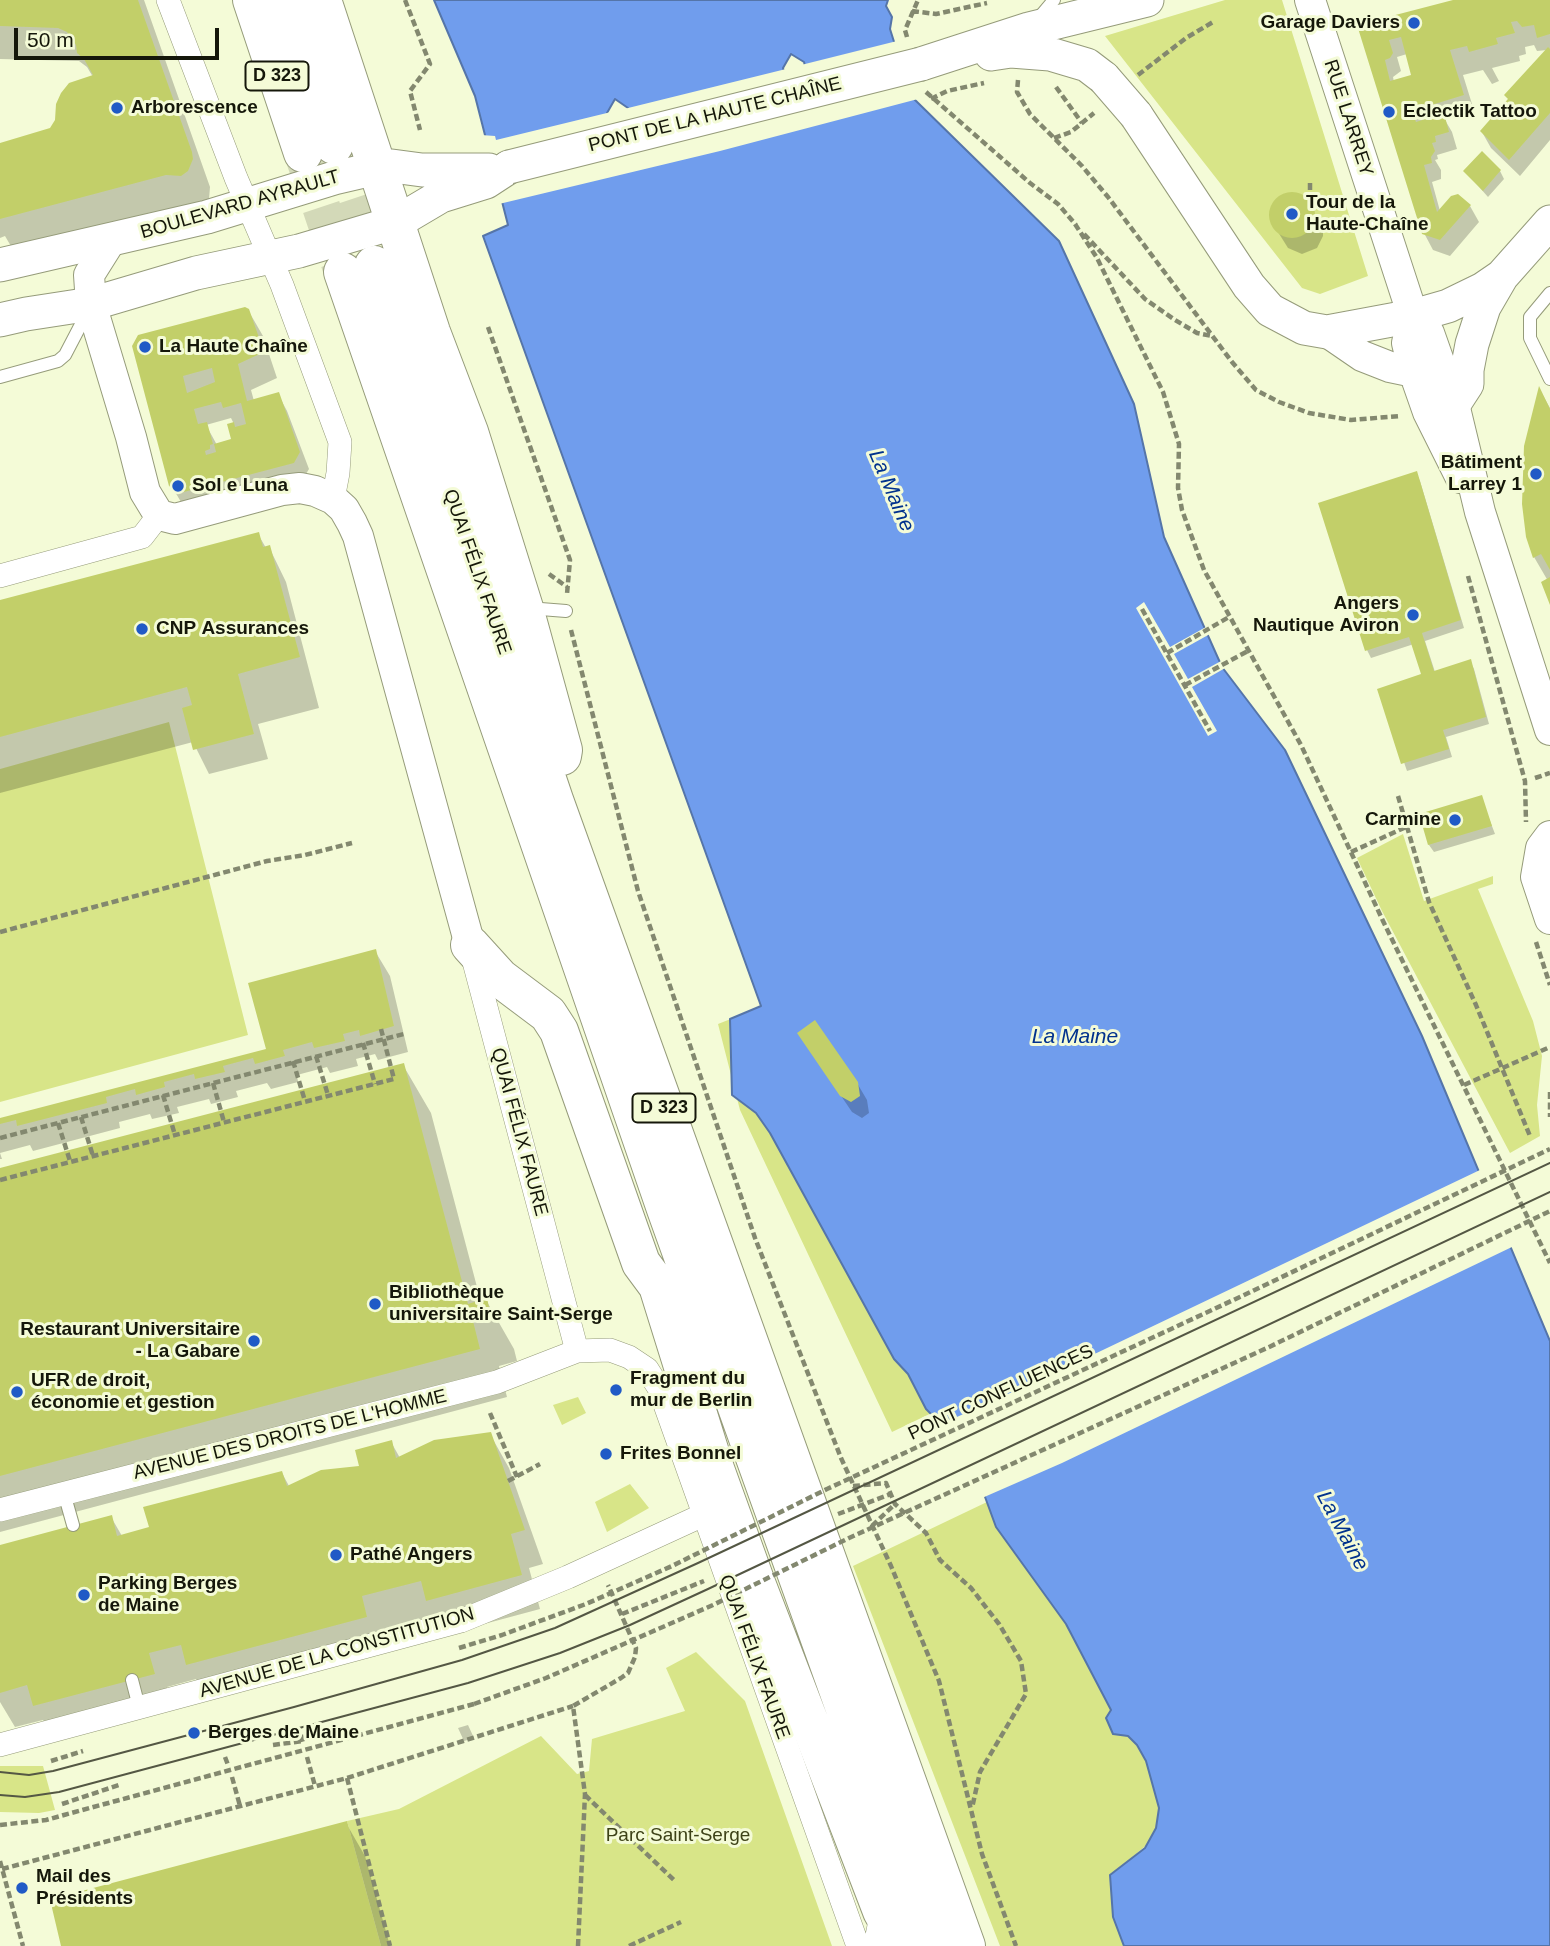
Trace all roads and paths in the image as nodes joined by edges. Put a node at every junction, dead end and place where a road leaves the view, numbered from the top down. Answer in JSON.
{"nodes":[{"id":1,"x":168,"y":0,"type":"edge"},
{"id":2,"x":252,"y":0,"type":"edge"},
{"id":3,"x":286,"y":0,"type":"edge"},
{"id":4,"x":323,"y":0,"type":"edge"},
{"id":5,"x":405,"y":0,"type":"edge"},
{"id":6,"x":918,"y":0,"type":"edge"},
{"id":7,"x":1054,"y":0,"type":"edge"},
{"id":8,"x":1147,"y":0,"type":"edge"},
{"id":9,"x":1310,"y":0,"type":"edge"},
{"id":10,"x":988,"y":3,"type":"dead end"},
{"id":11,"x":912,"y":11,"type":"junction"},
{"id":12,"x":1213,"y":22,"type":"dead end"},
{"id":13,"x":1030,"y":29,"type":"junction"},
{"id":14,"x":905,"y":30,"type":"dead end"},
{"id":15,"x":1186,"y":38,"type":"dead end"},
{"id":16,"x":928,"y":62,"type":"junction"},
{"id":17,"x":1018,"y":69,"type":"dead end"},
{"id":18,"x":985,"y":82,"type":"dead end"},
{"id":19,"x":1060,"y":93,"type":"dead end"},
{"id":20,"x":420,"y":130,"type":"dead end"},
{"id":21,"x":1054,"y":138,"type":"junction"},
{"id":22,"x":377,"y":168,"type":"junction"},
{"id":23,"x":493,"y":173,"type":"junction"},
{"id":24,"x":1310,"y":183,"type":"dead end"},
{"id":25,"x":247,"y":204,"type":"junction"},
{"id":26,"x":1312,"y":205,"type":"dead end"},
{"id":27,"x":397,"y":222,"type":"junction"},
{"id":28,"x":1550,"y":222,"type":"edge"},
{"id":29,"x":1075,"y":224,"type":"junction"},
{"id":30,"x":111,"y":240,"type":"junction"},
{"id":31,"x":271,"y":258,"type":"junction"},
{"id":32,"x":0,"y":265,"type":"edge"},
{"id":33,"x":1502,"y":276,"type":"junction"},
{"id":34,"x":1550,"y":293,"type":"edge"},
{"id":35,"x":91,"y":304,"type":"junction"},
{"id":36,"x":1413,"y":316,"type":"junction"},
{"id":37,"x":0,"y":320,"type":"edge"},
{"id":38,"x":488,"y":327,"type":"dead end"},
{"id":39,"x":1326,"y":332,"type":"junction"},
{"id":40,"x":1213,"y":337,"type":"junction"},
{"id":41,"x":1414,"y":372,"type":"junction"},
{"id":42,"x":0,"y":377,"type":"edge"},
{"id":43,"x":1550,"y":379,"type":"edge"},
{"id":44,"x":1454,"y":404,"type":"junction"},
{"id":45,"x":1405,"y":415,"type":"dead end"},
{"id":46,"x":333,"y":499,"type":"junction"},
{"id":47,"x":1480,"y":512,"type":"junction"},
{"id":48,"x":159,"y":516,"type":"junction"},
{"id":49,"x":1466,"y":568,"type":"dead end"},
{"id":50,"x":546,"y":571,"type":"dead end"},
{"id":51,"x":0,"y":576,"type":"edge"},
{"id":52,"x":524,"y":608,"type":"junction"},
{"id":53,"x":1142,"y":609,"type":"dead end"},
{"id":54,"x":566,"y":611,"type":"joint"},
{"id":55,"x":1229,"y":618,"type":"junction"},
{"id":56,"x":1248,"y":651,"type":"junction"},
{"id":57,"x":1167,"y":653,"type":"junction"},
{"id":58,"x":1185,"y":685,"type":"junction"},
{"id":59,"x":1550,"y":730,"type":"edge"},
{"id":60,"x":1210,"y":731,"type":"dead end"},
{"id":61,"x":1550,"y":773,"type":"edge"},
{"id":62,"x":1535,"y":778,"type":"dead end"},
{"id":63,"x":1398,"y":796,"type":"dead end"},
{"id":64,"x":554,"y":800,"type":"junction"},
{"id":65,"x":1406,"y":827,"type":"junction"},
{"id":66,"x":1538,"y":833,"type":"edge"},
{"id":67,"x":352,"y":843,"type":"dead end"},
{"id":68,"x":1351,"y":852,"type":"junction"},
{"id":69,"x":1542,"y":928,"type":"edge"},
{"id":70,"x":0,"y":932,"type":"edge"},
{"id":71,"x":470,"y":945,"type":"junction"},
{"id":72,"x":1550,"y":985,"type":"edge"},
{"id":73,"x":382,"y":1029,"type":"dead end"},
{"id":74,"x":404,"y":1034,"type":"dead end"},
{"id":75,"x":363,"y":1043,"type":"junction"},
{"id":76,"x":1550,"y":1046,"type":"edge"},
{"id":77,"x":316,"y":1055,"type":"junction"},
{"id":78,"x":293,"y":1062,"type":"junction"},
{"id":79,"x":1502,"y":1068,"type":"junction"},
{"id":80,"x":213,"y":1082,"type":"junction"},
{"id":81,"x":375,"y":1084,"type":"junction"},
{"id":82,"x":1464,"y":1085,"type":"junction"},
{"id":83,"x":1550,"y":1092,"type":"edge"},
{"id":84,"x":163,"y":1095,"type":"junction"},
{"id":85,"x":328,"y":1095,"type":"junction"},
{"id":86,"x":305,"y":1101,"type":"junction"},
{"id":87,"x":81,"y":1117,"type":"junction"},
{"id":88,"x":1550,"y":1117,"type":"edge"},
{"id":89,"x":224,"y":1122,"type":"junction"},
{"id":90,"x":58,"y":1123,"type":"junction"},
{"id":91,"x":175,"y":1135,"type":"junction"},
{"id":92,"x":1531,"y":1136,"type":"dead end"},
{"id":93,"x":0,"y":1138,"type":"edge"},
{"id":94,"x":1550,"y":1149,"type":"edge"},
{"id":95,"x":93,"y":1156,"type":"junction"},
{"id":96,"x":70,"y":1161,"type":"junction"},
{"id":97,"x":0,"y":1180,"type":"edge"},
{"id":98,"x":666,"y":1209,"type":"junction"},
{"id":99,"x":1550,"y":1211,"type":"edge"},
{"id":100,"x":1550,"y":1263,"type":"edge"},
{"id":101,"x":658,"y":1286,"type":"junction"},
{"id":102,"x":577,"y":1350,"type":"junction"},
{"id":103,"x":490,"y":1413,"type":"dead end"},
{"id":104,"x":540,"y":1464,"type":"dead end"},
{"id":105,"x":516,"y":1477,"type":"junction"},
{"id":106,"x":508,"y":1481,"type":"dead end"},
{"id":107,"x":853,"y":1486,"type":"junction"},
{"id":108,"x":64,"y":1493,"type":"junction"},
{"id":109,"x":891,"y":1494,"type":"junction"},
{"id":110,"x":895,"y":1504,"type":"junction"},
{"id":111,"x":0,"y":1510,"type":"edge"},
{"id":112,"x":838,"y":1514,"type":"dead end"},
{"id":113,"x":703,"y":1515,"type":"junction"},
{"id":114,"x":73,"y":1525,"type":"dead end"},
{"id":115,"x":872,"y":1526,"type":"junction"},
{"id":116,"x":705,"y":1581,"type":"dead end"},
{"id":117,"x":607,"y":1582,"type":"dead end"},
{"id":118,"x":622,"y":1614,"type":"junction"},
{"id":119,"x":459,"y":1648,"type":"dead end"},
{"id":120,"x":132,"y":1680,"type":"dead end"},
{"id":121,"x":573,"y":1706,"type":"junction"},
{"id":122,"x":139,"y":1707,"type":"junction"},
{"id":123,"x":302,"y":1740,"type":"dead end"},
{"id":124,"x":0,"y":1745,"type":"edge"},
{"id":125,"x":273,"y":1745,"type":"dead end"},
{"id":126,"x":50,"y":1757,"type":"dead end"},
{"id":127,"x":225,"y":1757,"type":"dead end"},
{"id":128,"x":307,"y":1757,"type":"dead end"},
{"id":129,"x":51,"y":1764,"type":"dead end"},
{"id":130,"x":228,"y":1765,"type":"dead end"},
{"id":131,"x":232,"y":1777,"type":"dead end"},
{"id":132,"x":346,"y":1778,"type":"junction"},
{"id":133,"x":119,"y":1785,"type":"dead end"},
{"id":134,"x":315,"y":1786,"type":"junction"},
{"id":135,"x":585,"y":1794,"type":"junction"},
{"id":136,"x":62,"y":1804,"type":"dead end"},
{"id":137,"x":240,"y":1806,"type":"junction"},
{"id":138,"x":971,"y":1811,"type":"junction"},
{"id":139,"x":0,"y":1825,"type":"edge"},
{"id":140,"x":0,"y":1861,"type":"edge"},
{"id":141,"x":2,"y":1869,"type":"junction"},
{"id":142,"x":675,"y":1881,"type":"dead end"},
{"id":143,"x":681,"y":1922,"type":"dead end"},
{"id":144,"x":879,"y":1928,"type":"edge"},
{"id":145,"x":23,"y":1946,"type":"edge"},
{"id":146,"x":390,"y":1946,"type":"edge"},
{"id":147,"x":578,"y":1946,"type":"edge"},
{"id":148,"x":629,"y":1946,"type":"edge"},
{"id":149,"x":858,"y":1946,"type":"edge"},
{"id":150,"x":902,"y":1946,"type":"edge"},
{"id":151,"x":930,"y":1946,"type":"edge"},
{"id":152,"x":966,"y":1946,"type":"edge"},
{"id":153,"x":1017,"y":1946,"type":"edge"}],
"edges":[{"from":1,"to":25,"type":"street"},
{"from":2,"to":3,"type":"highway","number":"D 323"},
{"from":4,"to":22,"type":"highway"},
{"from":5,"to":20,"type":"path"},
{"from":6,"to":11,"type":"path"},
{"from":7,"to":13,"type":"lane"},
{"from":8,"to":13,"type":"main road"},
{"from":9,"to":36,"type":"street","name":"RUE LARREY"},
{"from":10,"to":11,"type":"path"},
{"from":11,"to":14,"type":"path"},
{"from":12,"to":15,"type":"path"},
{"from":13,"to":16,"type":"main road"},
{"from":16,"to":23,"type":"main road","name":"PONT DE LA HAUTE CHAÎNE","bridge":true},
{"from":16,"to":39,"type":"main road","bridge":true},
{"from":17,"to":21,"type":"path"},
{"from":18,"to":29,"type":"path"},
{"from":19,"to":21,"type":"path"},
{"from":21,"to":40,"type":"path"},
{"from":22,"to":23,"type":"main road","name":"BOULEVARD AYRAULT"},
{"from":22,"to":25,"type":"main road","name":"BOULEVARD AYRAULT"},
{"from":22,"to":27,"type":"highway"},
{"from":23,"to":27,"type":"main road"},
{"from":24,"to":26,"type":"path"},
{"from":25,"to":30,"type":"main road","name":"BOULEVARD AYRAULT"},
{"from":25,"to":31,"type":"street"},
{"from":27,"to":31,"type":"main road"},
{"from":27,"to":52,"type":"highway"},
{"from":28,"to":33,"type":"main road"},
{"from":29,"to":40,"type":"path"},
{"from":29,"to":55,"type":"path"},
{"from":30,"to":32,"type":"main road","name":"BOULEVARD AYRAULT"},
{"from":30,"to":35,"type":"street"},
{"from":31,"to":35,"type":"main road"},
{"from":31,"to":46,"type":"street"},
{"from":33,"to":36,"type":"main road"},
{"from":33,"to":44,"type":"main road"},
{"from":34,"to":43,"type":"lane"},
{"from":35,"to":37,"type":"main road"},
{"from":35,"to":42,"type":"lane"},
{"from":35,"to":48,"type":"street"},
{"from":36,"to":39,"type":"main road"},
{"from":36,"to":41,"type":"street","name":"RUE LARREY"},
{"from":36,"to":44,"type":"street","name":"RUE LARREY"},
{"from":38,"to":50,"type":"path"},
{"from":39,"to":41,"type":"street"},
{"from":40,"to":45,"type":"path"},
{"from":41,"to":47,"type":"street","name":"RUE LARREY"},
{"from":44,"to":47,"type":"street","name":"RUE LARREY"},
{"from":46,"to":48,"type":"street"},
{"from":46,"to":71,"type":"street","name":"QUAI FÉLIX FAURE"},
{"from":47,"to":59,"type":"street","name":"RUE LARREY"},
{"from":48,"to":51,"type":"street"},
{"from":49,"to":66,"type":"path"},
{"from":52,"to":54,"type":"lane"},
{"from":52,"to":64,"type":"highway"},
{"from":53,"to":57,"type":"path"},
{"from":54,"to":107,"type":"path"},
{"from":55,"to":56,"type":"path"},
{"from":55,"to":57,"type":"path"},
{"from":56,"to":58,"type":"path"},
{"from":56,"to":68,"type":"path"},
{"from":57,"to":58,"type":"path"},
{"from":58,"to":60,"type":"path"},
{"from":61,"to":62,"type":"path"},
{"from":63,"to":65,"type":"path"},
{"from":64,"to":98,"type":"highway","name":"QUAI FÉLIX FAURE","number":"D 323"},
{"from":64,"to":152,"type":"highway","name":"QUAI FÉLIX FAURE","number":"D 323"},
{"from":65,"to":68,"type":"path"},
{"from":65,"to":79,"type":"path"},
{"from":66,"to":69,"type":"street"},
{"from":67,"to":70,"type":"path"},
{"from":68,"to":82,"type":"path"},
{"from":69,"to":72,"type":"path"},
{"from":71,"to":101,"type":"highway"},
{"from":71,"to":102,"type":"street","name":"QUAI FÉLIX FAURE"},
{"from":73,"to":81,"type":"path"},
{"from":74,"to":75,"type":"path"},
{"from":75,"to":77,"type":"path"},
{"from":75,"to":81,"type":"path"},
{"from":76,"to":79,"type":"path"},
{"from":77,"to":78,"type":"path"},
{"from":77,"to":85,"type":"path"},
{"from":78,"to":80,"type":"path"},
{"from":78,"to":86,"type":"path"},
{"from":79,"to":82,"type":"path"},
{"from":79,"to":92,"type":"path"},
{"from":80,"to":84,"type":"path"},
{"from":80,"to":89,"type":"path"},
{"from":81,"to":85,"type":"path"},
{"from":82,"to":100,"type":"path"},
{"from":83,"to":88,"type":"path"},
{"from":84,"to":87,"type":"path"},
{"from":84,"to":91,"type":"path"},
{"from":85,"to":86,"type":"path"},
{"from":86,"to":89,"type":"path"},
{"from":87,"to":90,"type":"path"},
{"from":87,"to":95,"type":"path"},
{"from":89,"to":91,"type":"path"},
{"from":90,"to":93,"type":"path"},
{"from":90,"to":96,"type":"path"},
{"from":91,"to":95,"type":"path"},
{"from":94,"to":119,"type":"path","name":"PONT CONFLUENCES","bridge":true},
{"from":95,"to":96,"type":"path"},
{"from":96,"to":97,"type":"path"},
{"from":98,"to":101,"type":"highway"},
{"from":98,"to":151,"type":"highway","name":"QUAI FÉLIX FAURE","number":"D 323"},
{"from":99,"to":139,"type":"path","bridge":true},
{"from":101,"to":144,"type":"highway"},
{"from":102,"to":108,"type":"street","name":"AVENUE DES DROITS DE L'HOMME"},
{"from":102,"to":113,"type":"street","name":"QUAI FÉLIX FAURE"},
{"from":103,"to":105,"type":"path"},
{"from":104,"to":105,"type":"path"},
{"from":105,"to":106,"type":"path"},
{"from":107,"to":109,"type":"path"},
{"from":107,"to":115,"type":"path"},
{"from":108,"to":111,"type":"street","name":"AVENUE DES DROITS DE L'HOMME"},
{"from":108,"to":114,"type":"lane"},
{"from":109,"to":110,"type":"path"},
{"from":109,"to":112,"type":"path","bridge":true},
{"from":110,"to":115,"type":"path"},
{"from":110,"to":138,"type":"path"},
{"from":113,"to":122,"type":"street","name":"AVENUE DE LA CONSTITUTION"},
{"from":113,"to":149,"type":"street","name":"QUAI FÉLIX FAURE"},
{"from":115,"to":138,"type":"path"},
{"from":116,"to":118,"type":"path"},
{"from":117,"to":118,"type":"path"},
{"from":118,"to":121,"type":"path"},
{"from":120,"to":122,"type":"lane"},
{"from":121,"to":132,"type":"path"},
{"from":121,"to":135,"type":"path"},
{"from":122,"to":124,"type":"street","name":"AVENUE DE LA CONSTITUTION"},
{"from":123,"to":125,"type":"path"},
{"from":126,"to":129,"type":"path"},
{"from":127,"to":130,"type":"path"},
{"from":128,"to":134,"type":"path"},
{"from":131,"to":137,"type":"path"},
{"from":132,"to":134,"type":"path"},
{"from":132,"to":146,"type":"path"},
{"from":133,"to":136,"type":"path"},
{"from":134,"to":137,"type":"path"},
{"from":135,"to":142,"type":"path"},
{"from":135,"to":147,"type":"path"},
{"from":137,"to":141,"type":"path"},
{"from":138,"to":153,"type":"path"},
{"from":140,"to":141,"type":"path"},
{"from":141,"to":145,"type":"path"},
{"from":143,"to":148,"type":"path"},
{"from":144,"to":150,"type":"highway"}]}
